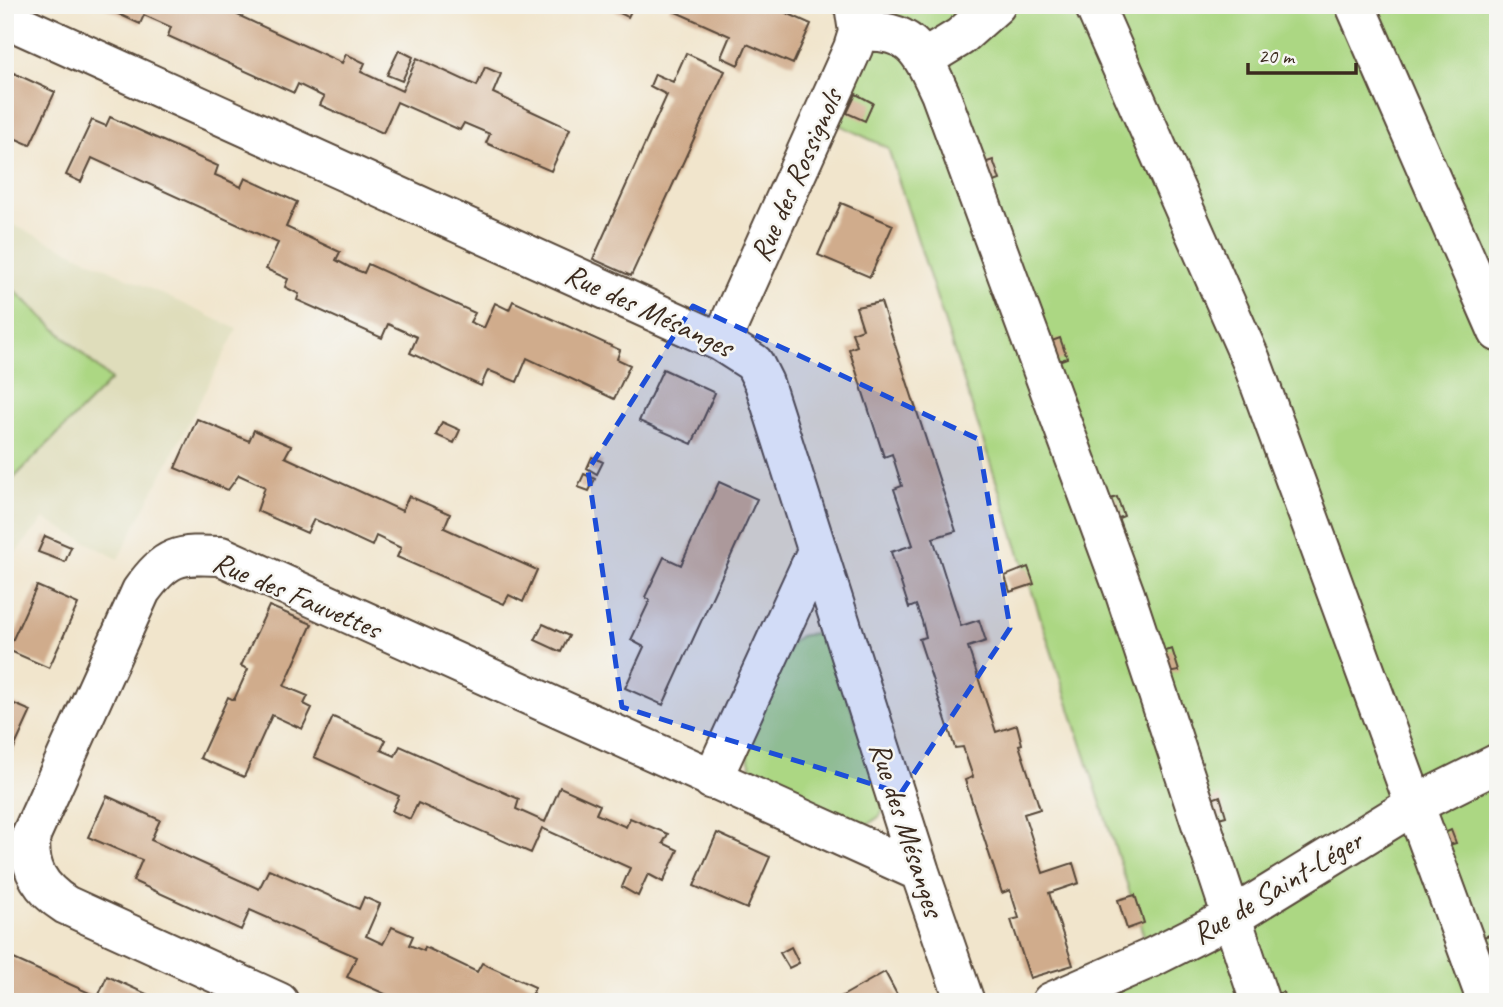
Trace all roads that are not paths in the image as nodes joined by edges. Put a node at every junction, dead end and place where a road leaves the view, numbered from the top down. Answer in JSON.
{"nodes":[{"id":1,"x":996,"y":5,"type":"edge"},
{"id":2,"x":1094,"y":5,"type":"edge"},
{"id":3,"x":1355,"y":5,"type":"edge"},
{"id":4,"x":5,"y":18,"type":"edge"},
{"id":5,"x":856,"y":19,"type":"edge"},
{"id":6,"x":924,"y":59,"type":"junction"},
{"id":7,"x":1498,"y":332,"type":"edge"},
{"id":8,"x":721,"y":342,"type":"junction"},
{"id":9,"x":817,"y":551,"type":"junction"},
{"id":10,"x":1498,"y":762,"type":"edge"},
{"id":11,"x":712,"y":780,"type":"junction"},
{"id":12,"x":1414,"y":805,"type":"junction"},
{"id":13,"x":920,"y":872,"type":"junction"},
{"id":14,"x":1232,"y":917,"type":"junction"},
{"id":15,"x":279,"y":1002,"type":"edge"},
{"id":16,"x":965,"y":1002,"type":"edge"},
{"id":17,"x":1051,"y":1002,"type":"edge"},
{"id":18,"x":1260,"y":1002,"type":"edge"},
{"id":19,"x":1487,"y":1002,"type":"edge"}],
"edges":[{"from":1,"to":6,"type":"street"},
{"from":2,"to":12,"type":"street"},
{"from":3,"to":7,"type":"street"},
{"from":4,"to":8,"type":"street","name":"Rue des Mésanges"},
{"from":5,"to":6,"type":"street"},
{"from":5,"to":8,"type":"street","name":"Rue des Rossignols"},
{"from":6,"to":14,"type":"street"},
{"from":8,"to":9,"type":"street","name":"Rue des Mésanges"},
{"from":9,"to":11,"type":"street"},
{"from":9,"to":13,"type":"street","name":"Rue des Mésanges"},
{"from":10,"to":12,"type":"street","name":"Rue de Saint-Léger"},
{"from":11,"to":13,"type":"street","name":"Rue des Fauvettes"},
{"from":11,"to":15,"type":"street","name":"Rue des Fauvettes"},
{"from":12,"to":14,"type":"street","name":"Rue de Saint-Léger"},
{"from":12,"to":19,"type":"street"},
{"from":13,"to":16,"type":"street","name":"Rue des Mésanges"},
{"from":14,"to":17,"type":"street","name":"Rue de Saint-Léger"},
{"from":14,"to":18,"type":"street"}]}
